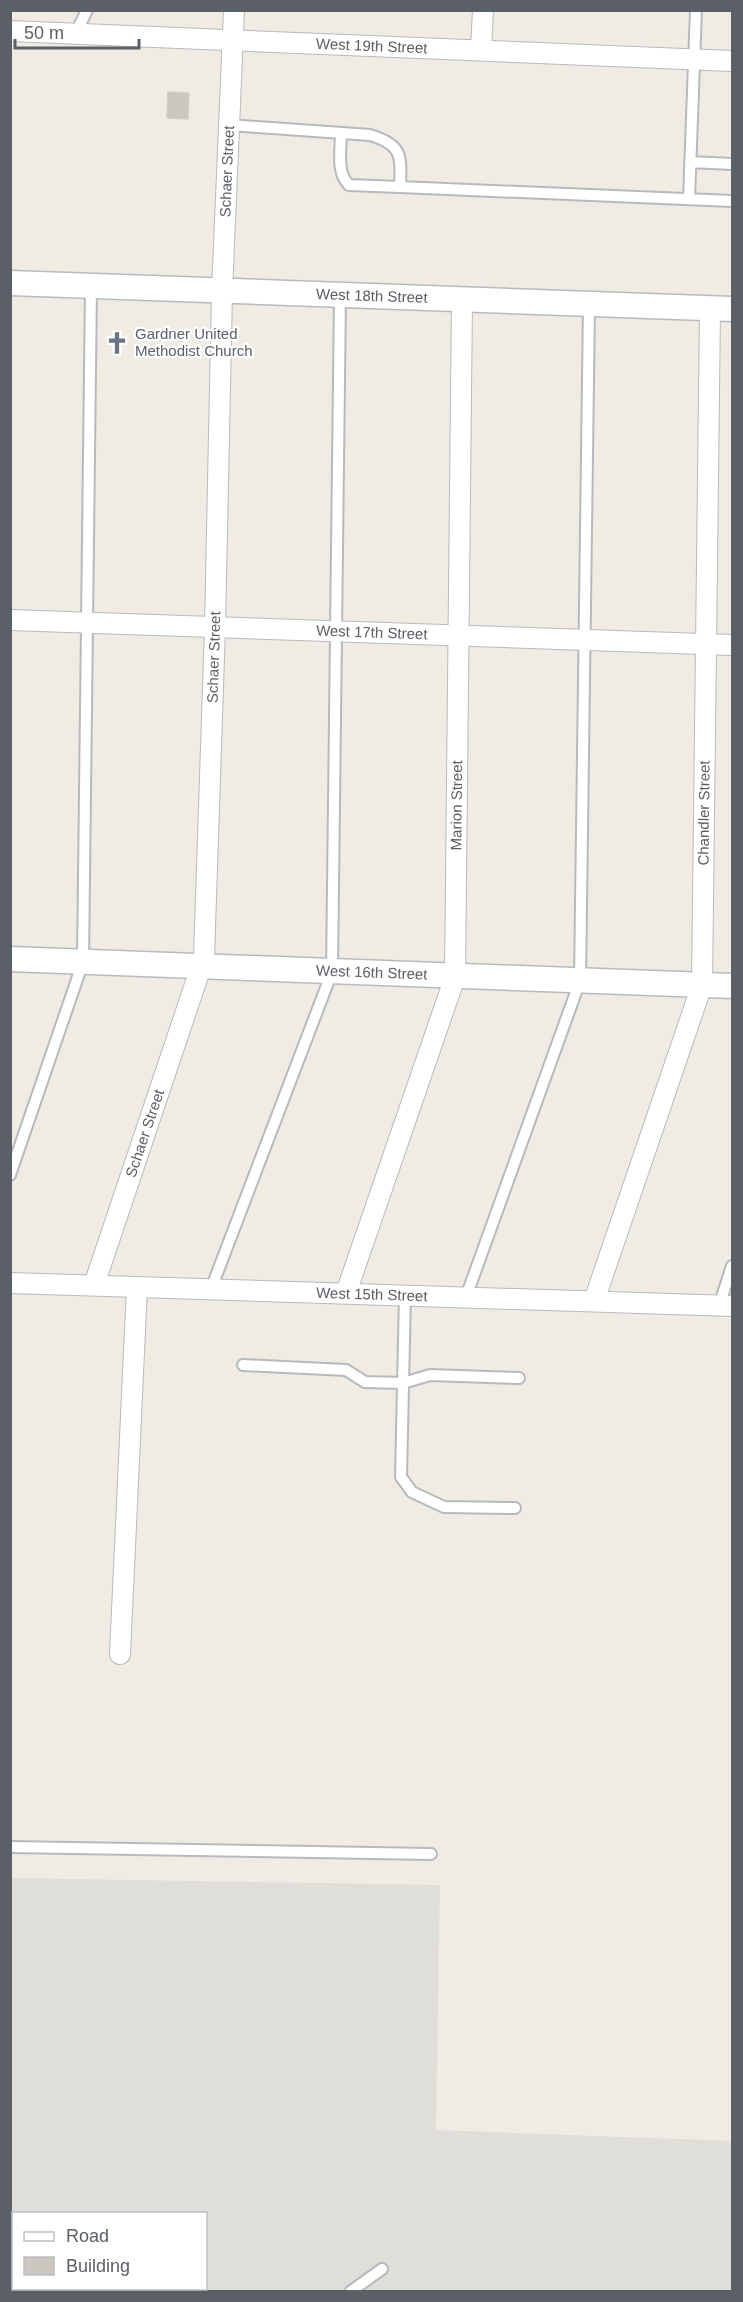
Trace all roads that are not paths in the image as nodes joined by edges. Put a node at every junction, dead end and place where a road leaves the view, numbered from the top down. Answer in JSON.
{"nodes":[{"id":1,"x":87,"y":10,"type":"edge"},
{"id":2,"x":234,"y":10,"type":"edge"},
{"id":3,"x":483,"y":10,"type":"edge"},
{"id":4,"x":696,"y":10,"type":"edge"},
{"id":5,"x":10,"y":31,"type":"edge"},
{"id":6,"x":76,"y":33,"type":"junction"},
{"id":7,"x":234,"y":40,"type":"junction"},
{"id":8,"x":481,"y":50,"type":"junction"},
{"id":9,"x":693,"y":60,"type":"junction"},
{"id":10,"x":732,"y":61,"type":"edge"},
{"id":11,"x":230,"y":125,"type":"junction"},
{"id":12,"x":340,"y":133,"type":"junction"},
{"id":13,"x":690,"y":162,"type":"junction"},
{"id":14,"x":732,"y":164,"type":"edge"},
{"id":15,"x":400,"y":187,"type":"junction"},
{"id":16,"x":689,"y":199,"type":"junction"},
{"id":17,"x":732,"y":201,"type":"edge"},
{"id":18,"x":10,"y":283,"type":"edge"},
{"id":19,"x":91,"y":286,"type":"junction"},
{"id":20,"x":222,"y":291,"type":"junction"},
{"id":21,"x":340,"y":295,"type":"junction"},
{"id":22,"x":462,"y":299,"type":"junction"},
{"id":23,"x":589,"y":304,"type":"junction"},
{"id":24,"x":721,"y":309,"type":"edge"},
{"id":25,"x":10,"y":620,"type":"edge"},
{"id":26,"x":87,"y":622,"type":"junction"},
{"id":27,"x":215,"y":627,"type":"junction"},
{"id":28,"x":336,"y":631,"type":"junction"},
{"id":29,"x":459,"y":635,"type":"junction"},
{"id":30,"x":585,"y":640,"type":"junction"},
{"id":31,"x":706,"y":644,"type":"junction"},
{"id":32,"x":732,"y":645,"type":"edge"},
{"id":33,"x":10,"y":958,"type":"edge"},
{"id":34,"x":83,"y":962,"type":"junction"},
{"id":35,"x":201,"y":966,"type":"junction"},
{"id":36,"x":332,"y":972,"type":"junction"},
{"id":37,"x":455,"y":977,"type":"junction"},
{"id":38,"x":580,"y":981,"type":"junction"},
{"id":39,"x":702,"y":985,"type":"junction"},
{"id":40,"x":732,"y":986,"type":"edge"},
{"id":41,"x":10,"y":1175,"type":"edge"},
{"id":42,"x":732,"y":1266,"type":"edge"},
{"id":43,"x":10,"y":1283,"type":"edge"},
{"id":44,"x":94,"y":1286,"type":"junction"},
{"id":45,"x":137,"y":1287,"type":"junction"},
{"id":46,"x":211,"y":1289,"type":"junction"},
{"id":47,"x":346,"y":1293,"type":"junction"},
{"id":48,"x":405,"y":1295,"type":"junction"},
{"id":49,"x":466,"y":1297,"type":"junction"},
{"id":50,"x":594,"y":1301,"type":"junction"},
{"id":51,"x":726,"y":1306,"type":"edge"},
{"id":52,"x":243,"y":1365,"type":"dead end"},
{"id":53,"x":519,"y":1378,"type":"dead end"},
{"id":54,"x":403,"y":1383,"type":"junction"},
{"id":55,"x":515,"y":1508,"type":"dead end"},
{"id":56,"x":120,"y":1654,"type":"dead end"},
{"id":57,"x":10,"y":1847,"type":"edge"},
{"id":58,"x":431,"y":1854,"type":"dead end"},
{"id":59,"x":382,"y":2269,"type":"dead end"},
{"id":60,"x":350,"y":2292,"type":"edge"}],
"edges":[{"from":1,"to":6,"type":"lane"},
{"from":2,"to":7,"type":"street","name":"Schaer Street"},
{"from":3,"to":8,"type":"street"},
{"from":4,"to":9,"type":"lane"},
{"from":5,"to":6,"type":"street","name":"West 19th Street"},
{"from":6,"to":7,"type":"street","name":"West 19th Street"},
{"from":7,"to":8,"type":"street","name":"West 19th Street"},
{"from":7,"to":11,"type":"street","name":"Schaer Street"},
{"from":8,"to":9,"type":"street","name":"West 19th Street"},
{"from":9,"to":10,"type":"street","name":"West 19th Street"},
{"from":9,"to":13,"type":"lane"},
{"from":11,"to":12,"type":"lane"},
{"from":11,"to":20,"type":"street","name":"Schaer Street"},
{"from":12,"to":15,"type":"lane"},
{"from":12,"to":15,"type":"lane"},
{"from":13,"to":14,"type":"lane"},
{"from":13,"to":16,"type":"lane"},
{"from":15,"to":16,"type":"lane"},
{"from":16,"to":17,"type":"lane"},
{"from":18,"to":19,"type":"street","name":"West 18th Street"},
{"from":19,"to":20,"type":"street","name":"West 18th Street"},
{"from":19,"to":26,"type":"lane"},
{"from":20,"to":21,"type":"street","name":"West 18th Street"},
{"from":20,"to":27,"type":"street","name":"Schaer Street"},
{"from":21,"to":22,"type":"street","name":"West 18th Street"},
{"from":21,"to":28,"type":"lane"},
{"from":22,"to":23,"type":"street","name":"West 18th Street"},
{"from":22,"to":29,"type":"street","name":"Marion Street"},
{"from":23,"to":24,"type":"street","name":"West 18th Street"},
{"from":23,"to":30,"type":"lane"},
{"from":24,"to":31,"type":"street","name":"Chandler Street"},
{"from":25,"to":26,"type":"street","name":"West 17th Street"},
{"from":26,"to":27,"type":"street","name":"West 17th Street"},
{"from":26,"to":34,"type":"lane"},
{"from":27,"to":28,"type":"street","name":"West 17th Street"},
{"from":27,"to":35,"type":"street","name":"Schaer Street"},
{"from":28,"to":29,"type":"street","name":"West 17th Street"},
{"from":28,"to":36,"type":"lane"},
{"from":29,"to":30,"type":"street","name":"West 17th Street"},
{"from":29,"to":37,"type":"street","name":"Marion Street"},
{"from":30,"to":31,"type":"street","name":"West 17th Street"},
{"from":30,"to":38,"type":"lane"},
{"from":31,"to":32,"type":"street","name":"West 17th Street"},
{"from":31,"to":39,"type":"street","name":"Chandler Street"},
{"from":33,"to":34,"type":"street","name":"West 16th Street"},
{"from":34,"to":35,"type":"street","name":"West 16th Street"},
{"from":34,"to":41,"type":"lane"},
{"from":35,"to":36,"type":"street","name":"West 16th Street"},
{"from":35,"to":44,"type":"street","name":"Schaer Street"},
{"from":36,"to":37,"type":"street","name":"West 16th Street"},
{"from":36,"to":46,"type":"lane"},
{"from":37,"to":38,"type":"street","name":"West 16th Street"},
{"from":37,"to":47,"type":"street","name":"Marion Street"},
{"from":38,"to":39,"type":"street","name":"West 16th Street"},
{"from":38,"to":49,"type":"lane"},
{"from":39,"to":40,"type":"street","name":"West 16th Street"},
{"from":39,"to":50,"type":"street","name":"Chandler Street"},
{"from":42,"to":51,"type":"lane"},
{"from":43,"to":44,"type":"street","name":"West 15th Street"},
{"from":44,"to":45,"type":"street","name":"West 15th Street"},
{"from":45,"to":46,"type":"street","name":"West 15th Street"},
{"from":45,"to":56,"type":"street"},
{"from":46,"to":47,"type":"street","name":"West 15th Street"},
{"from":47,"to":48,"type":"street","name":"West 15th Street"},
{"from":48,"to":49,"type":"street","name":"West 15th Street"},
{"from":48,"to":54,"type":"lane"},
{"from":49,"to":50,"type":"street","name":"West 15th Street"},
{"from":50,"to":51,"type":"street","name":"West 15th Street"},
{"from":52,"to":54,"type":"lane"},
{"from":53,"to":54,"type":"lane"},
{"from":54,"to":55,"type":"lane"},
{"from":57,"to":58,"type":"lane"},
{"from":59,"to":60,"type":"lane"}]}
